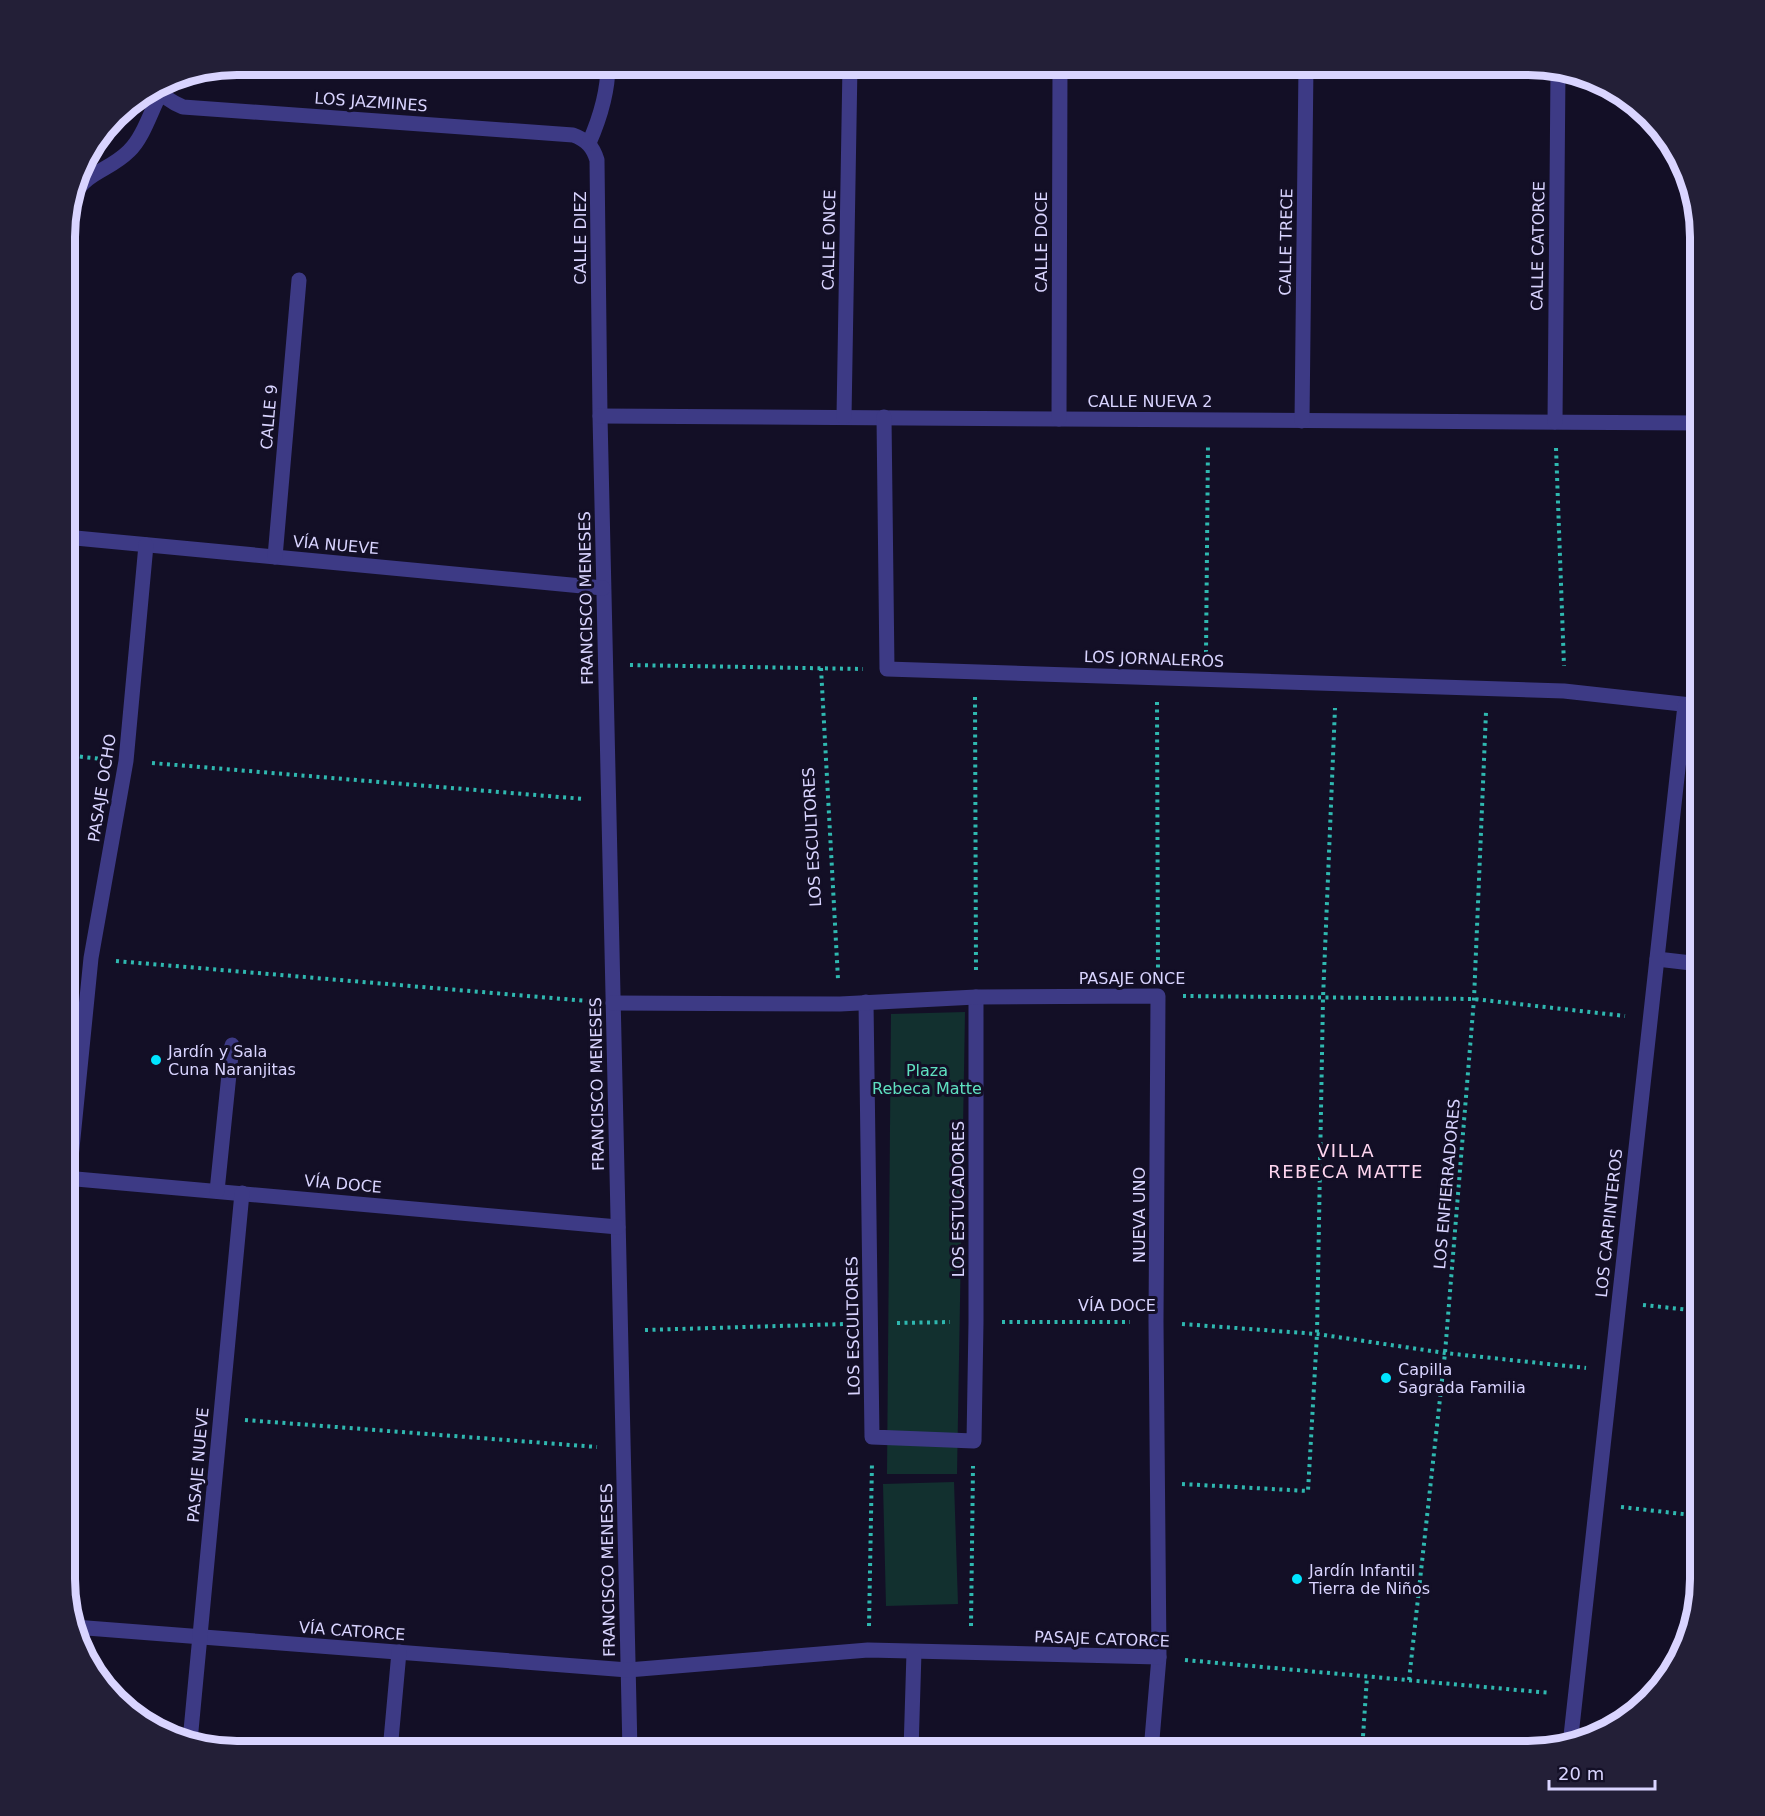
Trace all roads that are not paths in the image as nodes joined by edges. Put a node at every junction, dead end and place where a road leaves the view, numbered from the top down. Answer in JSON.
{"nodes":[{"id":1,"x":608,"y":75,"type":"edge"},
{"id":2,"x":850,"y":75,"type":"edge"},
{"id":3,"x":1060,"y":75,"type":"edge"},
{"id":4,"x":1306,"y":75,"type":"edge"},
{"id":5,"x":1558,"y":78,"type":"edge"},
{"id":6,"x":161,"y":94,"type":"edge"},
{"id":7,"x":156,"y":97,"type":"edge"},
{"id":8,"x":589,"y":143,"type":"junction"},
{"id":9,"x":86,"y":180,"type":"edge"},
{"id":10,"x":299,"y":280,"type":"dead end"},
{"id":11,"x":600,"y":416,"type":"junction"},
{"id":12,"x":844,"y":417,"type":"junction"},
{"id":13,"x":884,"y":417,"type":"junction"},
{"id":14,"x":1059,"y":419,"type":"junction"},
{"id":15,"x":1302,"y":420,"type":"junction"},
{"id":16,"x":1555,"y":422,"type":"junction"},
{"id":17,"x":1690,"y":423,"type":"edge"},
{"id":18,"x":75,"y":538,"type":"edge"},
{"id":19,"x":146,"y":545,"type":"junction"},
{"id":20,"x":275,"y":557,"type":"junction"},
{"id":21,"x":603,"y":588,"type":"junction"},
{"id":22,"x":1685,"y":705,"type":"junction"},
{"id":23,"x":1690,"y":705,"type":"edge"},
{"id":24,"x":1657,"y":959,"type":"junction"},
{"id":25,"x":1690,"y":963,"type":"edge"},
{"id":26,"x":1158,"y":996,"type":"joint"},
{"id":27,"x":976,"y":997,"type":"junction"},
{"id":28,"x":866,"y":1002,"type":"junction"},
{"id":29,"x":613,"y":1003,"type":"junction"},
{"id":30,"x":232,"y":1045,"type":"dead end"},
{"id":31,"x":75,"y":1105,"type":"edge"},
{"id":32,"x":75,"y":1179,"type":"edge"},
{"id":33,"x":218,"y":1191,"type":"junction"},
{"id":34,"x":242,"y":1193,"type":"junction"},
{"id":35,"x":618,"y":1227,"type":"junction"},
{"id":36,"x":872,"y":1437,"type":"joint"},
{"id":37,"x":83,"y":1628,"type":"edge"},
{"id":38,"x":200,"y":1637,"type":"junction"},
{"id":39,"x":399,"y":1652,"type":"junction"},
{"id":40,"x":914,"y":1652,"type":"junction"},
{"id":41,"x":1159,"y":1658,"type":"junction"},
{"id":42,"x":628,"y":1670,"type":"junction"},
{"id":43,"x":191,"y":1734,"type":"edge"},
{"id":44,"x":1571,"y":1735,"type":"edge"},
{"id":45,"x":391,"y":1741,"type":"edge"},
{"id":46,"x":630,"y":1741,"type":"edge"},
{"id":47,"x":912,"y":1741,"type":"edge"},
{"id":48,"x":1152,"y":1741,"type":"edge"}],
"edges":[{"from":1,"to":8,"type":"street"},
{"from":2,"to":12,"type":"street","name":"CALLE ONCE"},
{"from":3,"to":14,"type":"street","name":"CALLE DOCE"},
{"from":4,"to":15,"type":"street","name":"CALLE TRECE"},
{"from":5,"to":16,"type":"street","name":"CALLE CATORCE"},
{"from":6,"to":8,"type":"street","name":"LOS JAZMINES"},
{"from":7,"to":9,"type":"street"},
{"from":8,"to":11,"type":"street","name":"CALLE DIEZ"},
{"from":10,"to":20,"type":"street","name":"CALLE 9"},
{"from":11,"to":12,"type":"street","name":"CALLE NUEVA 2"},
{"from":11,"to":21,"type":"street","name":"FRANCISCO MENESES"},
{"from":12,"to":13,"type":"street","name":"CALLE NUEVA 2"},
{"from":13,"to":14,"type":"street","name":"CALLE NUEVA 2"},
{"from":13,"to":22,"type":"street","name":"LOS JORNALEROS"},
{"from":14,"to":15,"type":"street","name":"CALLE NUEVA 2"},
{"from":15,"to":16,"type":"street","name":"CALLE NUEVA 2"},
{"from":16,"to":17,"type":"street","name":"CALLE NUEVA 2"},
{"from":18,"to":19,"type":"street","name":"VÍA NUEVE"},
{"from":19,"to":20,"type":"street","name":"VÍA NUEVE"},
{"from":19,"to":31,"type":"street","name":"PASAJE OCHO"},
{"from":20,"to":21,"type":"street","name":"VÍA NUEVE"},
{"from":21,"to":29,"type":"street","name":"FRANCISCO MENESES"},
{"from":22,"to":23,"type":"street","name":"LOS JORNALEROS"},
{"from":22,"to":24,"type":"street","name":"LOS CARPINTEROS"},
{"from":24,"to":25,"type":"street"},
{"from":24,"to":44,"type":"street","name":"LOS CARPINTEROS"},
{"from":26,"to":27,"type":"street","name":"PASAJE ONCE"},
{"from":26,"to":41,"type":"street","name":"NUEVA UNO"},
{"from":27,"to":28,"type":"street","name":"PASAJE ONCE"},
{"from":27,"to":36,"type":"street","name":"LOS ESTUCADORES"},
{"from":28,"to":29,"type":"street","name":"PASAJE ONCE"},
{"from":28,"to":36,"type":"street","name":"LOS ESCULTORES"},
{"from":29,"to":35,"type":"street","name":"FRANCISCO MENESES"},
{"from":30,"to":33,"type":"street"},
{"from":32,"to":33,"type":"street","name":"VÍA DOCE"},
{"from":33,"to":34,"type":"street","name":"VÍA DOCE"},
{"from":34,"to":35,"type":"street","name":"VÍA DOCE"},
{"from":34,"to":38,"type":"street","name":"PASAJE NUEVE"},
{"from":35,"to":42,"type":"street","name":"FRANCISCO MENESES"},
{"from":37,"to":38,"type":"street","name":"VÍA CATORCE"},
{"from":38,"to":39,"type":"street","name":"VÍA CATORCE"},
{"from":38,"to":43,"type":"street","name":"PASAJE NUEVE"},
{"from":39,"to":42,"type":"street","name":"VÍA CATORCE"},
{"from":39,"to":45,"type":"street"},
{"from":40,"to":41,"type":"street","name":"PASAJE CATORCE"},
{"from":40,"to":42,"type":"street","name":"PASAJE CATORCE"},
{"from":40,"to":47,"type":"street"},
{"from":41,"to":48,"type":"street","name":"NUEVA UNO"},
{"from":42,"to":46,"type":"street","name":"FRANCISCO MENESES"}]}
